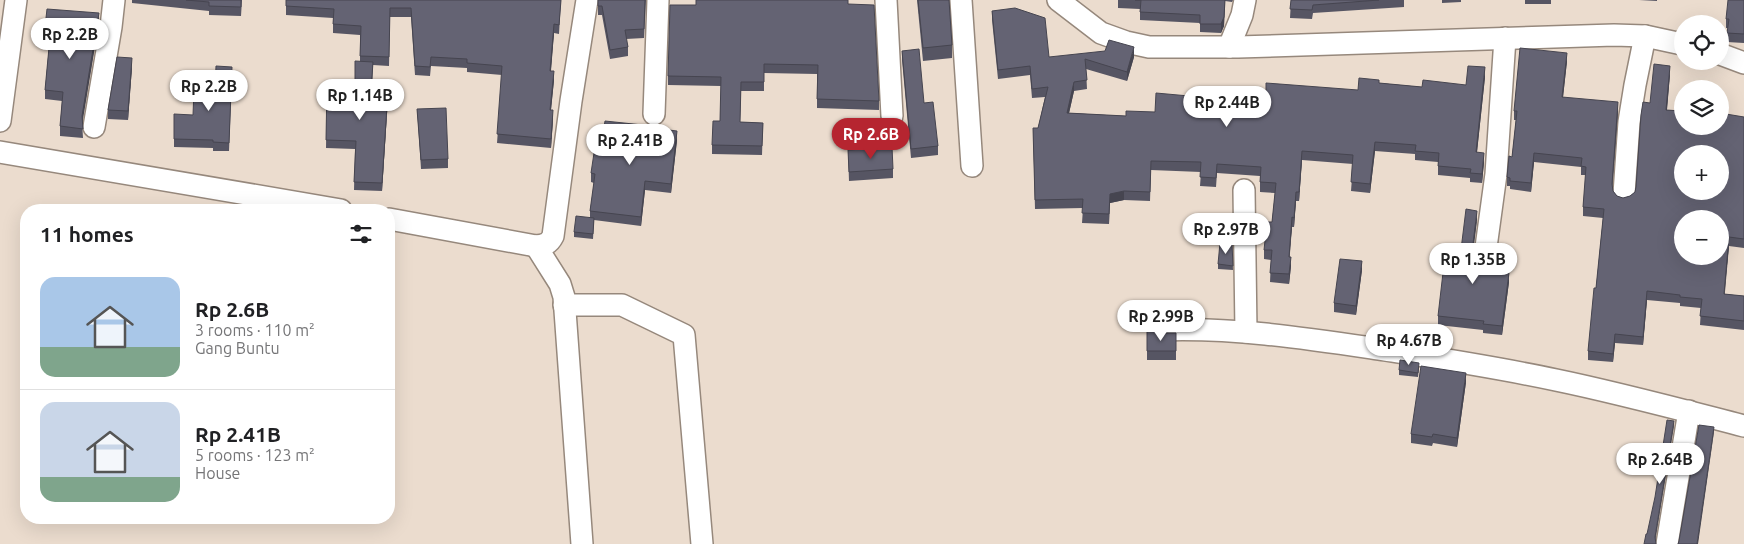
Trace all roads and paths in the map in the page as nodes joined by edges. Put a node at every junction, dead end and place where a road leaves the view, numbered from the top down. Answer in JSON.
{"nodes":[{"id":1,"x":16,"y":0,"type":"edge"},
{"id":2,"x":114,"y":0,"type":"edge"},
{"id":3,"x":587,"y":0,"type":"edge"},
{"id":4,"x":658,"y":0,"type":"edge"},
{"id":5,"x":886,"y":0,"type":"edge"},
{"id":6,"x":961,"y":0,"type":"edge"},
{"id":7,"x":1058,"y":0,"type":"edge"},
{"id":8,"x":1246,"y":1,"type":"edge"},
{"id":9,"x":1646,"y":36,"type":"junction"},
{"id":10,"x":1505,"y":38,"type":"junction"},
{"id":11,"x":1674,"y":42,"type":"edge"},
{"id":12,"x":1229,"y":47,"type":"junction"},
{"id":13,"x":1729,"y":57,"type":"edge"},
{"id":14,"x":1744,"y":63,"type":"edge"},
{"id":15,"x":654,"y":114,"type":"dead end"},
{"id":16,"x":892,"y":116,"type":"dead end"},
{"id":17,"x":0,"y":121,"type":"edge"},
{"id":18,"x":94,"y":127,"type":"dead end"},
{"id":19,"x":0,"y":152,"type":"edge"},
{"id":20,"x":972,"y":166,"type":"dead end"},
{"id":21,"x":1244,"y":190,"type":"dead end"},
{"id":22,"x":1624,"y":194,"type":"dead end"},
{"id":23,"x":306,"y":204,"type":"edge"},
{"id":24,"x":395,"y":220,"type":"edge"},
{"id":25,"x":536,"y":246,"type":"junction"},
{"id":26,"x":1484,"y":262,"type":"dead end"},
{"id":27,"x":564,"y":305,"type":"junction"},
{"id":28,"x":1159,"y":330,"type":"dead end"},
{"id":29,"x":1246,"y":332,"type":"junction"},
{"id":30,"x":1689,"y":411,"type":"junction"},
{"id":31,"x":1744,"y":426,"type":"edge"},
{"id":32,"x":582,"y":544,"type":"edge"},
{"id":33,"x":702,"y":544,"type":"edge"},
{"id":34,"x":1667,"y":544,"type":"edge"}],
"edges":[{"from":1,"to":17,"type":"street"},
{"from":2,"to":18,"type":"street"},
{"from":3,"to":25,"type":"street"},
{"from":4,"to":15,"type":"street"},
{"from":5,"to":16,"type":"street"},
{"from":6,"to":20,"type":"street"},
{"from":7,"to":12,"type":"street"},
{"from":8,"to":12,"type":"street"},
{"from":9,"to":10,"type":"street"},
{"from":9,"to":11,"type":"street"},
{"from":9,"to":22,"type":"street"},
{"from":10,"to":12,"type":"street"},
{"from":10,"to":26,"type":"street"},
{"from":13,"to":14,"type":"street"},
{"from":19,"to":23,"type":"street"},
{"from":21,"to":29,"type":"street"},
{"from":24,"to":25,"type":"street"},
{"from":25,"to":27,"type":"street"},
{"from":27,"to":32,"type":"street"},
{"from":27,"to":33,"type":"street"},
{"from":28,"to":29,"type":"street"},
{"from":29,"to":30,"type":"street"},
{"from":30,"to":31,"type":"street"},
{"from":30,"to":34,"type":"street"}]}
